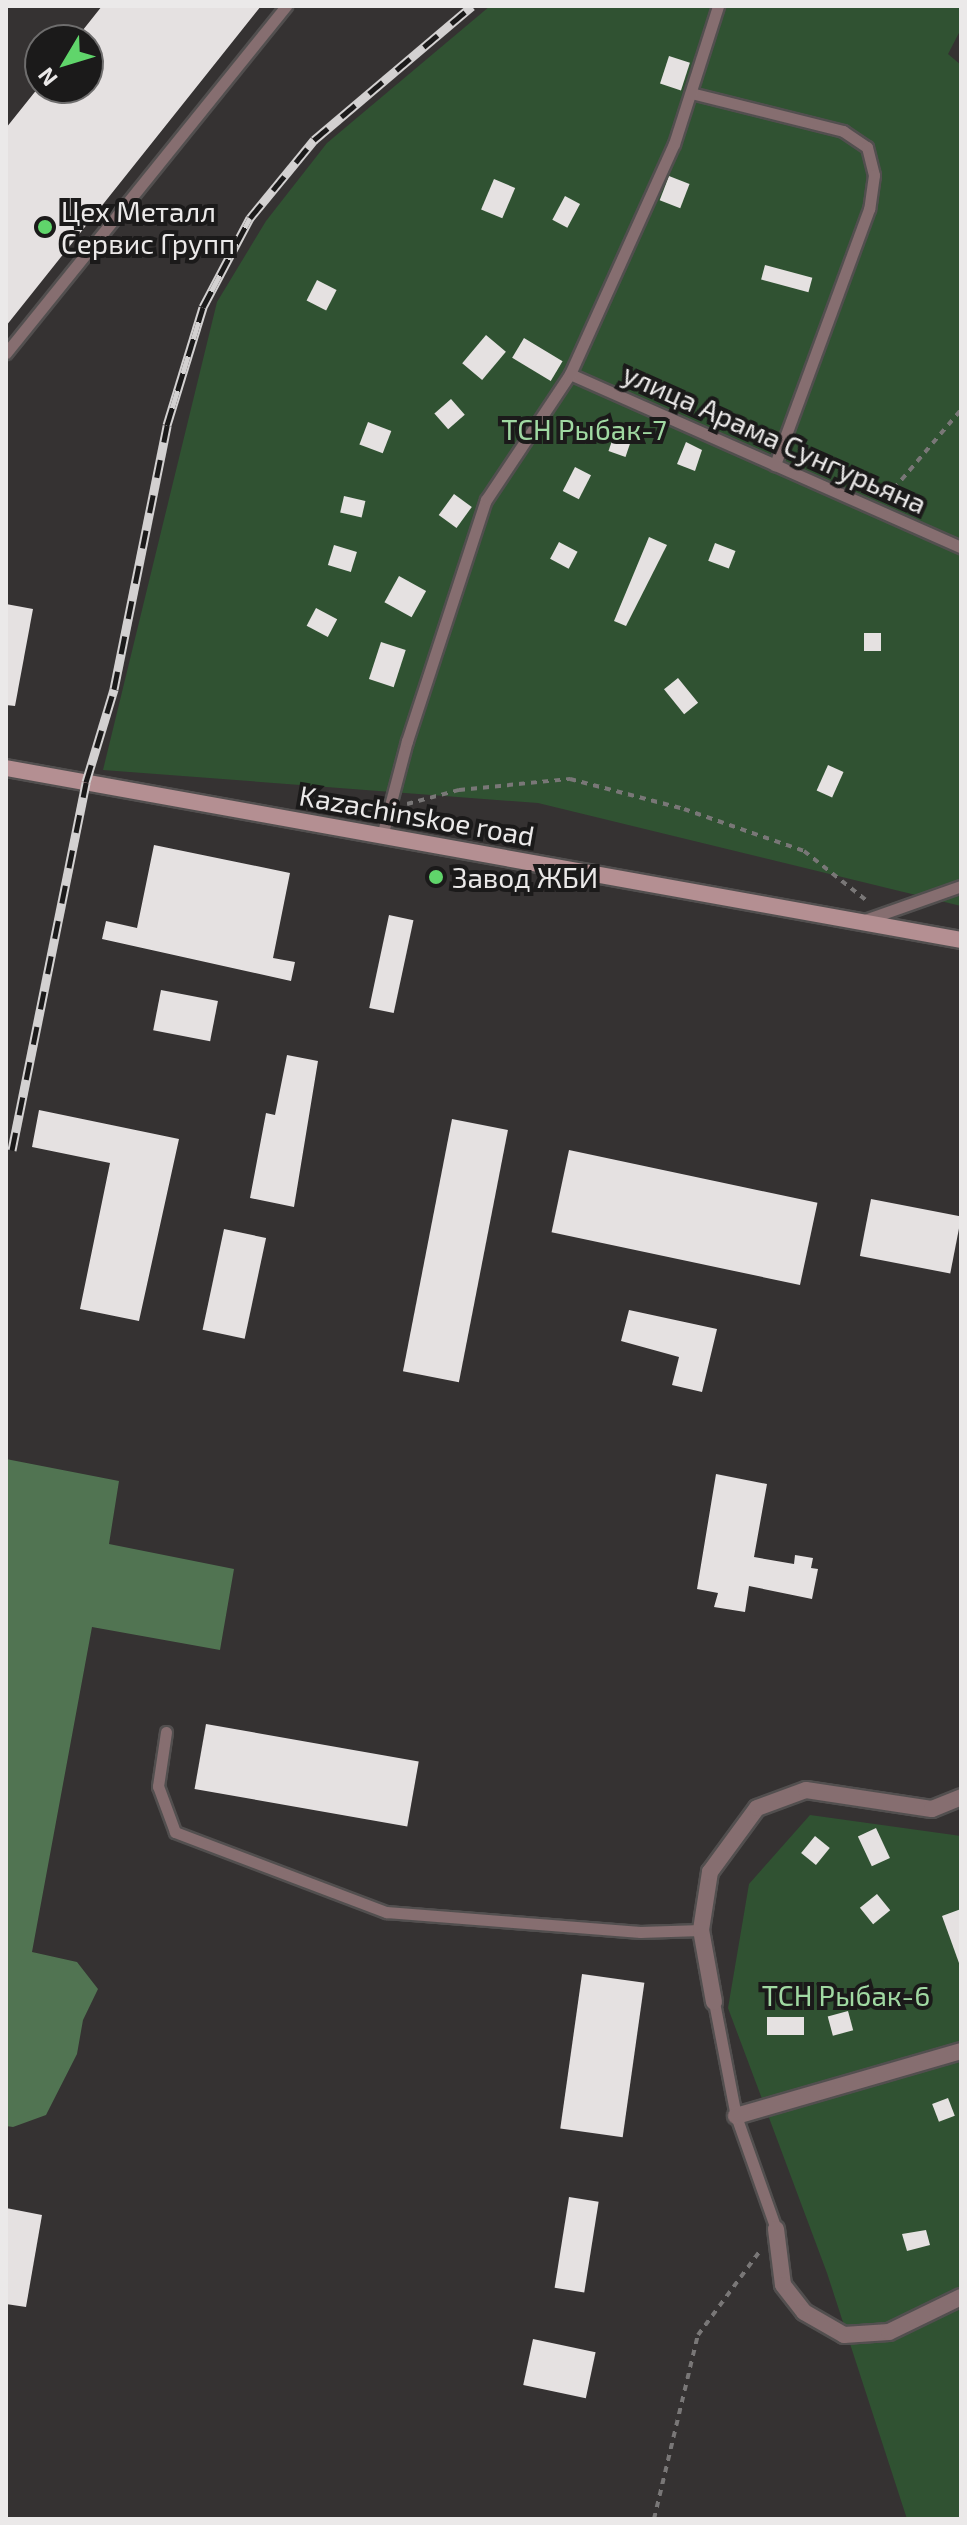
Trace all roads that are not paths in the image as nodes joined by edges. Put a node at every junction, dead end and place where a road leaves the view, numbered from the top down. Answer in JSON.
{"nodes":[{"id":1,"x":286,"y":6,"type":"edge"},
{"id":2,"x":718,"y":6,"type":"edge"},
{"id":3,"x":691,"y":93,"type":"junction"},
{"id":4,"x":6,"y":353,"type":"edge"},
{"id":5,"x":570,"y":374,"type":"junction"},
{"id":6,"x":775,"y":465,"type":"junction"},
{"id":7,"x":961,"y":547,"type":"edge"},
{"id":8,"x":6,"y":768,"type":"edge"},
{"id":9,"x":382,"y":836,"type":"junction"},
{"id":10,"x":961,"y":886,"type":"edge"},
{"id":11,"x":861,"y":922,"type":"junction"},
{"id":12,"x":961,"y":940,"type":"edge"},
{"id":13,"x":166,"y":1732,"type":"dead end"},
{"id":14,"x":961,"y":1797,"type":"edge"},
{"id":15,"x":701,"y":1930,"type":"junction"},
{"id":16,"x":714,"y":2002,"type":"joint"},
{"id":17,"x":961,"y":2051,"type":"edge"},
{"id":18,"x":736,"y":2116,"type":"junction"},
{"id":19,"x":776,"y":2229,"type":"joint"},
{"id":20,"x":961,"y":2297,"type":"edge"}],
"edges":[{"from":1,"to":4,"type":"lane"},
{"from":2,"to":3,"type":"lane"},
{"from":3,"to":5,"type":"lane"},
{"from":3,"to":6,"type":"lane"},
{"from":5,"to":6,"type":"lane","name":"улица Арама Сунгурьяна"},
{"from":5,"to":9,"type":"lane"},
{"from":6,"to":7,"type":"lane","name":"улица Арама Сунгурьяна"},
{"from":8,"to":9,"type":"main road","name":"Kazachinskoe road"},
{"from":9,"to":11,"type":"main road","name":"Kazachinskoe road"},
{"from":10,"to":11,"type":"lane"},
{"from":11,"to":12,"type":"main road","name":"Kazachinskoe road"},
{"from":13,"to":15,"type":"lane"},
{"from":14,"to":15,"type":"street"},
{"from":15,"to":16,"type":"street"},
{"from":16,"to":18,"type":"lane"},
{"from":17,"to":18,"type":"street"},
{"from":18,"to":19,"type":"lane"},
{"from":19,"to":20,"type":"street"}]}
